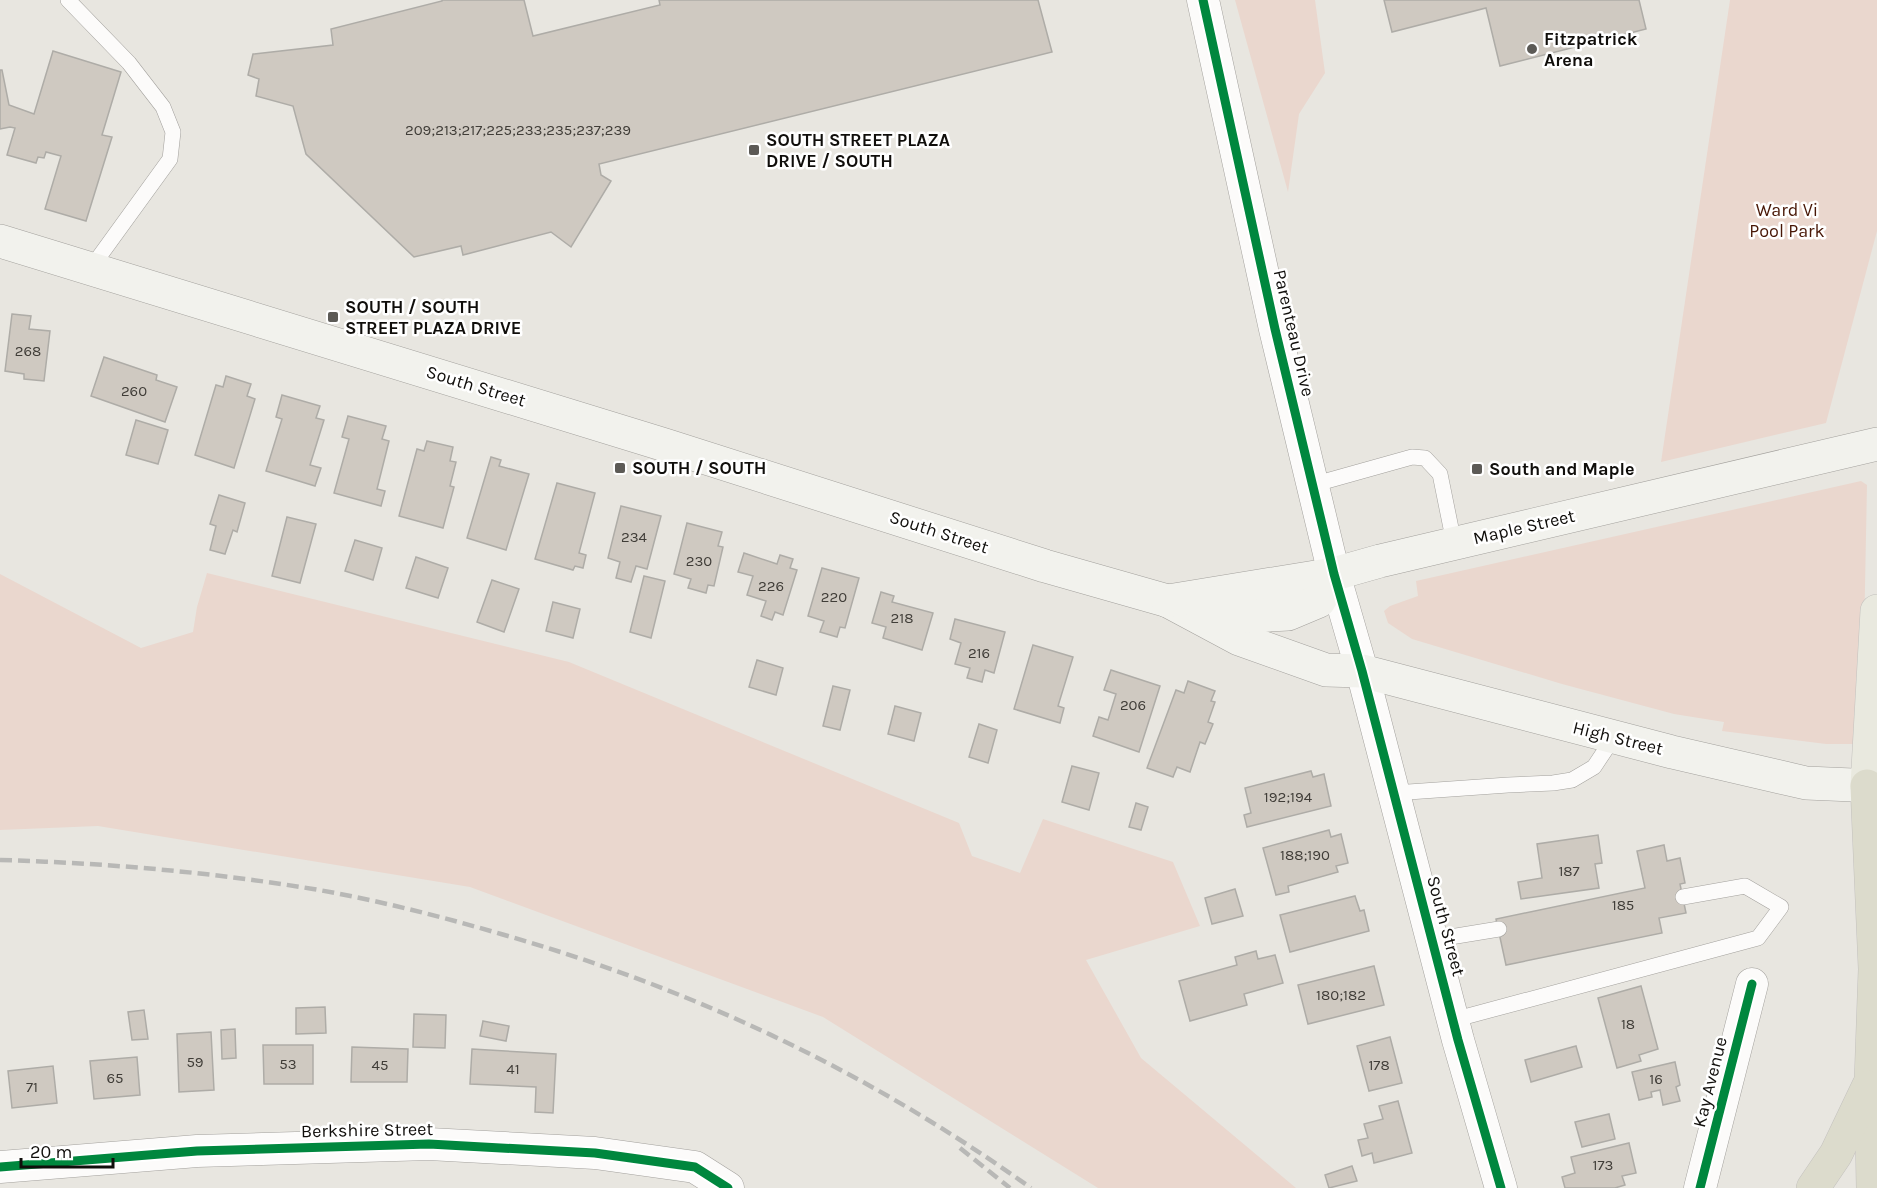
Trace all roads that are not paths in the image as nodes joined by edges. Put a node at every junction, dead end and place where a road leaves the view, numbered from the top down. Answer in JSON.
{"nodes":[{"id":1,"x":68,"y":0,"type":"edge"},
{"id":2,"x":1203,"y":0,"type":"edge"},
{"id":3,"x":1,"y":241,"type":"edge"},
{"id":4,"x":91,"y":268,"type":"junction"},
{"id":5,"x":1877,"y":444,"type":"edge"},
{"id":6,"x":1312,"y":485,"type":"junction"},
{"id":7,"x":1455,"y":543,"type":"junction"},
{"id":8,"x":1334,"y":574,"type":"junction"},
{"id":9,"x":1168,"y":601,"type":"junction"},
{"id":10,"x":1877,"y":611,"type":"edge"},
{"id":11,"x":1362,"y":671,"type":"junction"},
{"id":12,"x":1614,"y":737,"type":"junction"},
{"id":13,"x":1872,"y":786,"type":"edge"},
{"id":14,"x":1394,"y":794,"type":"junction"},
{"id":15,"x":1683,"y":897,"type":"dead end"},
{"id":16,"x":1499,"y":929,"type":"dead end"},
{"id":17,"x":1432,"y":940,"type":"junction"},
{"id":18,"x":1752,"y":984,"type":"dead end"},
{"id":19,"x":1453,"y":1020,"type":"junction"},
{"id":20,"x":1871,"y":1080,"type":"junction"},
{"id":21,"x":0,"y":1167,"type":"edge"},
{"id":22,"x":728,"y":1188,"type":"edge"},
{"id":23,"x":1501,"y":1188,"type":"edge"},
{"id":24,"x":1700,"y":1188,"type":"edge"},
{"id":25,"x":1813,"y":1188,"type":"edge"},
{"id":26,"x":1872,"y":1188,"type":"edge"}],
"edges":[{"from":1,"to":4,"type":"lane"},
{"from":2,"to":6,"type":"street","name":"Parenteau Drive"},
{"from":3,"to":4,"type":"main road","name":"South Street"},
{"from":4,"to":9,"type":"main road","name":"South Street"},
{"from":5,"to":7,"type":"main road","name":"Maple Street"},
{"from":6,"to":7,"type":"lane"},
{"from":6,"to":8,"type":"street","name":"Parenteau Drive"},
{"from":7,"to":8,"type":"main road","name":"Maple Street"},
{"from":8,"to":9,"type":"main road"},
{"from":8,"to":11,"type":"street","name":"Parenteau Drive"},
{"from":9,"to":11,"type":"main road","name":"South Street"},
{"from":10,"to":13,"type":"main road"},
{"from":11,"to":12,"type":"main road","name":"High Street"},
{"from":11,"to":14,"type":"street","name":"South Street"},
{"from":12,"to":13,"type":"main road","name":"High Street"},
{"from":12,"to":14,"type":"lane"},
{"from":13,"to":20,"type":"highway"},
{"from":14,"to":17,"type":"street","name":"South Street"},
{"from":15,"to":19,"type":"lane"},
{"from":16,"to":17,"type":"lane"},
{"from":17,"to":19,"type":"street","name":"South Street"},
{"from":18,"to":24,"type":"street","name":"Kay Avenue"},
{"from":19,"to":23,"type":"street","name":"South Street"},
{"from":20,"to":25,"type":"highway"},
{"from":20,"to":26,"type":"highway"},
{"from":21,"to":22,"type":"street","name":"Berkshire Street"}]}
